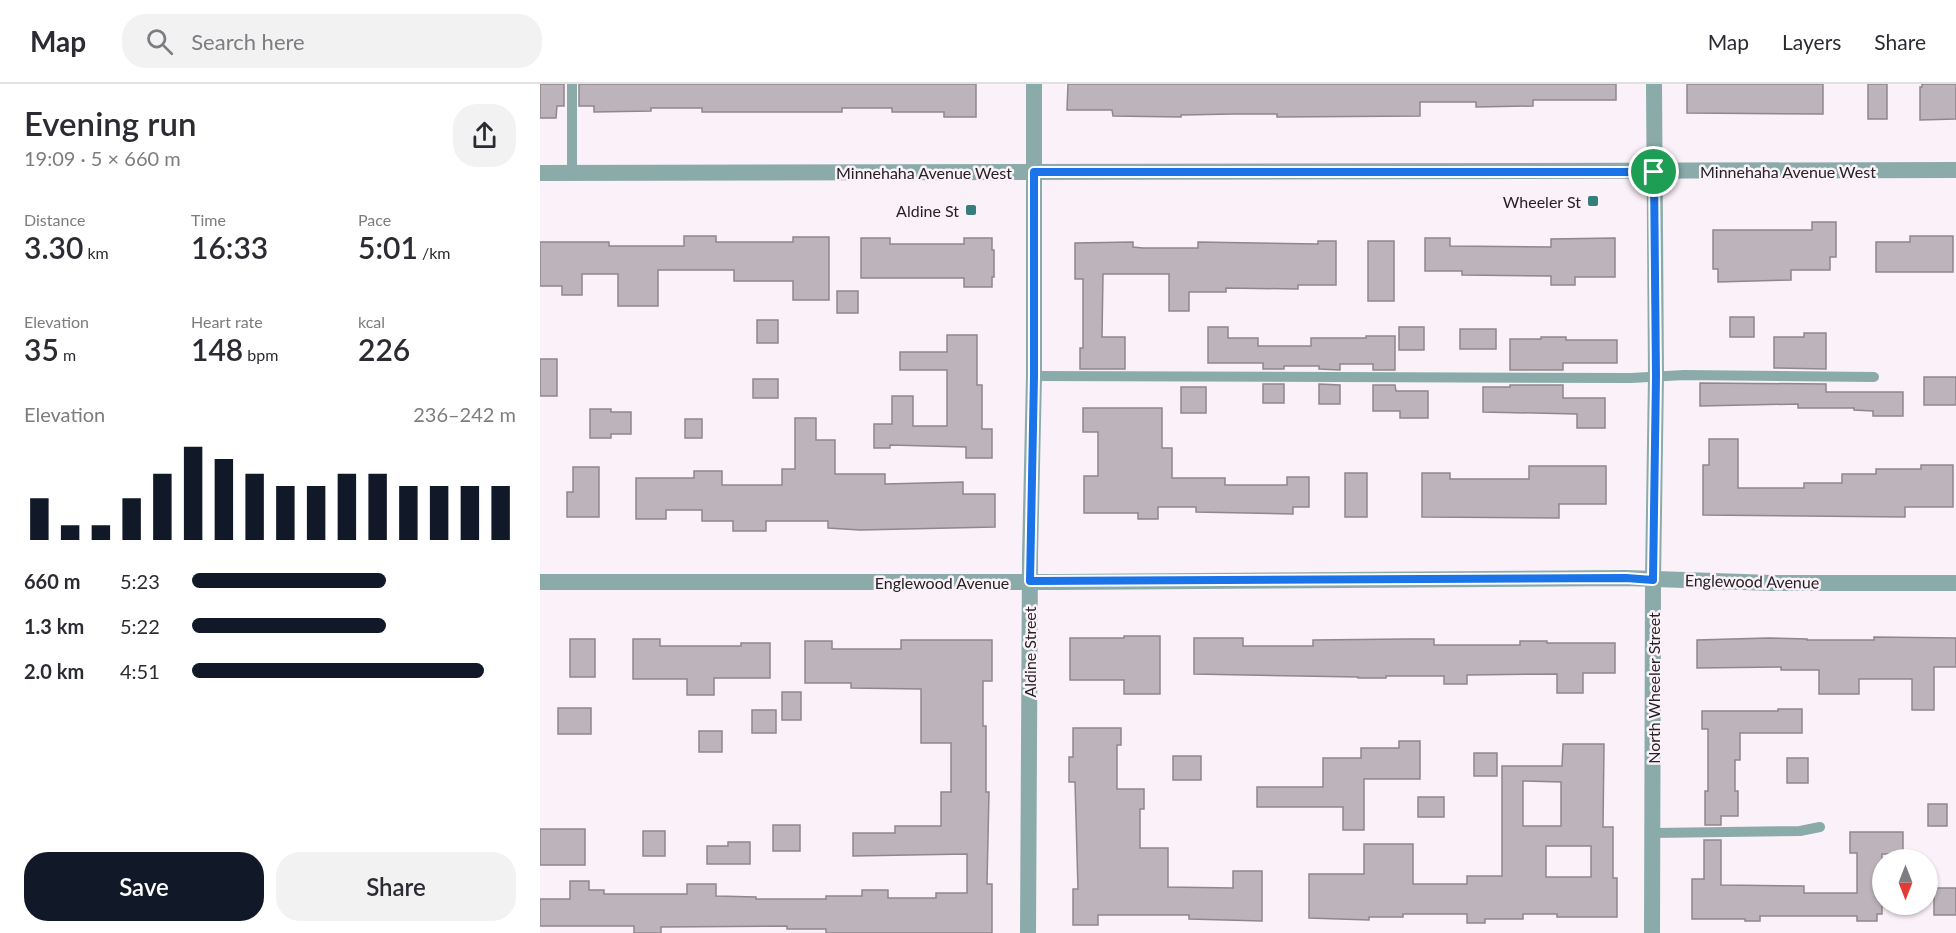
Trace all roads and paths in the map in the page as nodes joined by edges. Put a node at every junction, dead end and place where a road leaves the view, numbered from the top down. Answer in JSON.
{"nodes":[{"id":1,"x":572,"y":84,"type":"edge"},
{"id":2,"x":1034,"y":84,"type":"edge"},
{"id":3,"x":1654,"y":84,"type":"edge"},
{"id":4,"x":1956,"y":170,"type":"edge"},
{"id":5,"x":572,"y":172,"type":"junction"},
{"id":6,"x":1034,"y":172,"type":"junction"},
{"id":7,"x":1654,"y":172,"type":"junction"},
{"id":8,"x":540,"y":173,"type":"edge"},
{"id":9,"x":1034,"y":376,"type":"junction"},
{"id":10,"x":1656,"y":376,"type":"junction"},
{"id":11,"x":1874,"y":377,"type":"dead end"},
{"id":12,"x":1653,"y":580,"type":"junction"},
{"id":13,"x":1030,"y":581,"type":"junction"},
{"id":14,"x":540,"y":582,"type":"edge"},
{"id":15,"x":1956,"y":583,"type":"edge"},
{"id":16,"x":1820,"y":827,"type":"dead end"},
{"id":17,"x":1653,"y":833,"type":"junction"},
{"id":18,"x":1028,"y":933,"type":"edge"},
{"id":19,"x":1652,"y":933,"type":"edge"}],
"edges":[{"from":1,"to":5,"type":"lane"},
{"from":2,"to":6,"type":"street","name":"Aldine Street"},
{"from":3,"to":7,"type":"street","name":"North Wheeler Street"},
{"from":4,"to":7,"type":"street","name":"Minnehaha Avenue West"},
{"from":5,"to":6,"type":"street","name":"Minnehaha Avenue West"},
{"from":5,"to":8,"type":"street","name":"Minnehaha Avenue West"},
{"from":6,"to":7,"type":"street","name":"Minnehaha Avenue West"},
{"from":6,"to":9,"type":"street","name":"Aldine Street"},
{"from":7,"to":10,"type":"street","name":"North Wheeler Street"},
{"from":9,"to":10,"type":"lane"},
{"from":9,"to":13,"type":"street","name":"Aldine Street"},
{"from":10,"to":11,"type":"lane"},
{"from":10,"to":12,"type":"street","name":"North Wheeler Street"},
{"from":12,"to":13,"type":"street","name":"Englewood Avenue"},
{"from":12,"to":15,"type":"street","name":"Englewood Avenue"},
{"from":12,"to":17,"type":"street","name":"North Wheeler Street"},
{"from":13,"to":14,"type":"street","name":"Englewood Avenue"},
{"from":13,"to":18,"type":"street","name":"Aldine Street"},
{"from":16,"to":17,"type":"lane"},
{"from":17,"to":19,"type":"street","name":"North Wheeler Street"}]}
